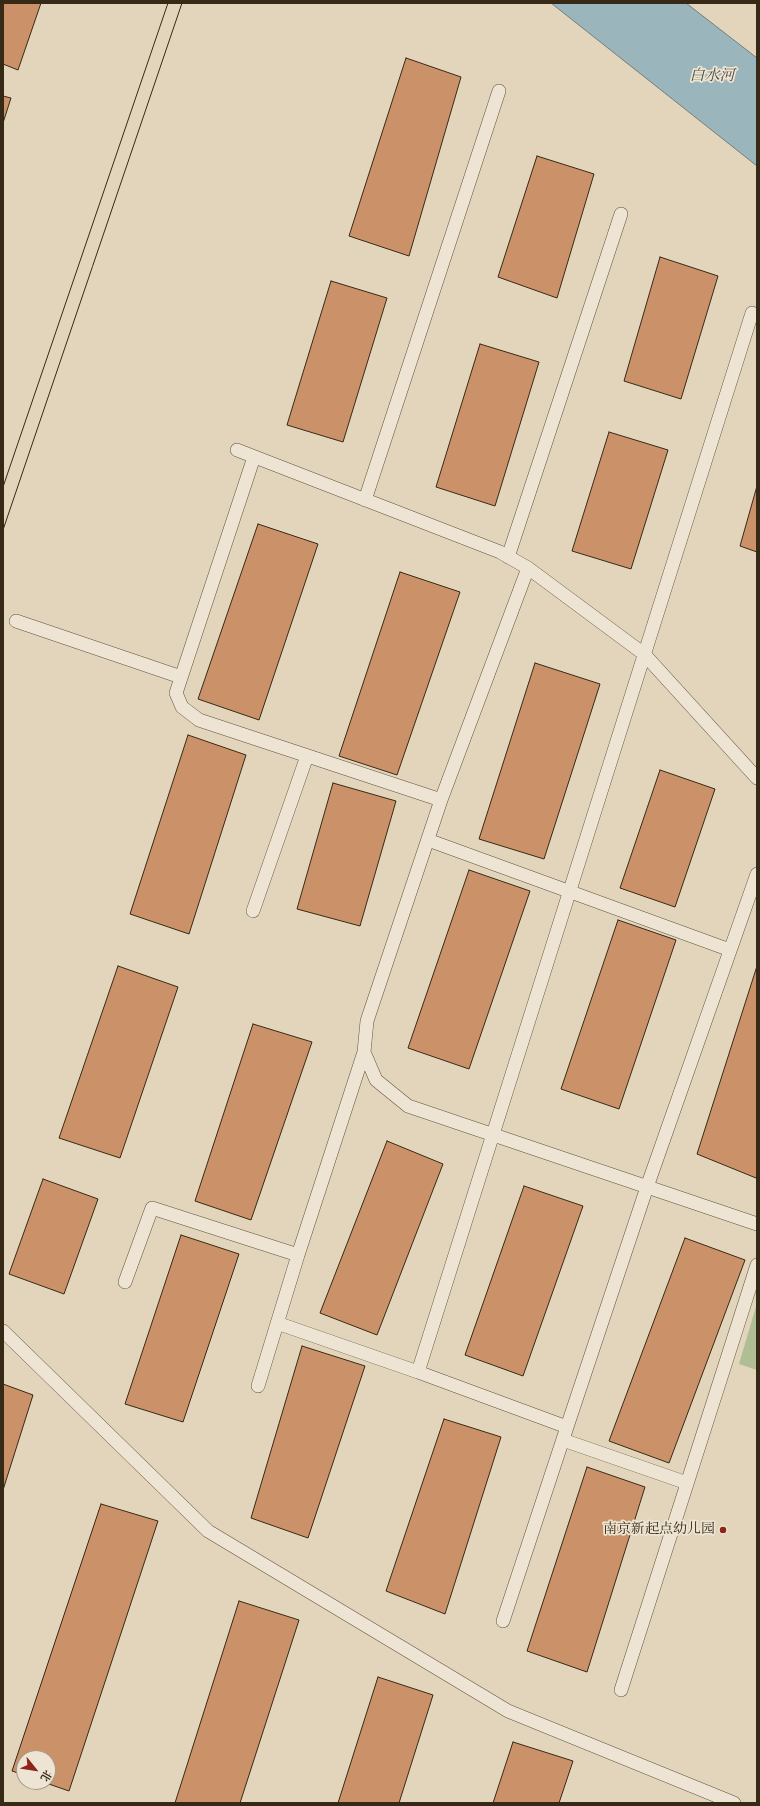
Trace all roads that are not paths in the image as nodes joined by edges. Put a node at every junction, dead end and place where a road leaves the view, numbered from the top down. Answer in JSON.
{"nodes":[{"id":1,"x":499,"y":91,"type":"dead end"},
{"id":2,"x":620,"y":214,"type":"dead end"},
{"id":3,"x":752,"y":313,"type":"dead end"},
{"id":4,"x":237,"y":450,"type":"dead end"},
{"id":5,"x":254,"y":457,"type":"junction"},
{"id":6,"x":365,"y":500,"type":"junction"},
{"id":7,"x":508,"y":557,"type":"junction"},
{"id":8,"x":528,"y":568,"type":"junction"},
{"id":9,"x":16,"y":621,"type":"dead end"},
{"id":10,"x":644,"y":654,"type":"junction"},
{"id":11,"x":182,"y":677,"type":"junction"},
{"id":12,"x":307,"y":756,"type":"junction"},
{"id":13,"x":756,"y":771,"type":"edge"},
{"id":14,"x":441,"y":800,"type":"junction"},
{"id":15,"x":428,"y":840,"type":"junction"},
{"id":16,"x":757,"y":874,"type":"edge"},
{"id":17,"x":569,"y":891,"type":"junction"},
{"id":18,"x":253,"y":911,"type":"dead end"},
{"id":19,"x":730,"y":950,"type":"junction"},
{"id":20,"x":364,"y":1052,"type":"junction"},
{"id":21,"x":493,"y":1135,"type":"junction"},
{"id":22,"x":647,"y":1187,"type":"junction"},
{"id":23,"x":757,"y":1224,"type":"edge"},
{"id":24,"x":298,"y":1255,"type":"junction"},
{"id":25,"x":757,"y":1265,"type":"edge"},
{"id":26,"x":126,"y":1282,"type":"dead end"},
{"id":27,"x":277,"y":1323,"type":"junction"},
{"id":28,"x":3,"y":1331,"type":"edge"},
{"id":29,"x":418,"y":1372,"type":"junction"},
{"id":30,"x":258,"y":1386,"type":"dead end"},
{"id":31,"x":565,"y":1434,"type":"junction"},
{"id":32,"x":687,"y":1482,"type":"junction"},
{"id":33,"x":503,"y":1621,"type":"dead end"},
{"id":34,"x":621,"y":1690,"type":"dead end"},
{"id":35,"x":734,"y":1803,"type":"edge"}],
"edges":[{"from":1,"to":6,"type":"lane"},
{"from":2,"to":7,"type":"lane"},
{"from":3,"to":10,"type":"lane"},
{"from":4,"to":5,"type":"lane"},
{"from":5,"to":6,"type":"lane"},
{"from":5,"to":11,"type":"lane"},
{"from":6,"to":7,"type":"lane"},
{"from":7,"to":8,"type":"lane"},
{"from":8,"to":10,"type":"lane"},
{"from":8,"to":14,"type":"lane"},
{"from":9,"to":11,"type":"lane"},
{"from":10,"to":13,"type":"lane"},
{"from":10,"to":17,"type":"lane"},
{"from":11,"to":12,"type":"lane"},
{"from":12,"to":14,"type":"lane"},
{"from":12,"to":18,"type":"lane"},
{"from":14,"to":15,"type":"lane"},
{"from":15,"to":17,"type":"lane"},
{"from":15,"to":20,"type":"lane"},
{"from":16,"to":19,"type":"lane"},
{"from":17,"to":19,"type":"lane"},
{"from":17,"to":21,"type":"lane"},
{"from":19,"to":22,"type":"lane"},
{"from":20,"to":21,"type":"lane"},
{"from":20,"to":24,"type":"lane"},
{"from":21,"to":22,"type":"lane"},
{"from":21,"to":29,"type":"lane"},
{"from":22,"to":23,"type":"lane"},
{"from":22,"to":31,"type":"lane"},
{"from":24,"to":26,"type":"lane"},
{"from":24,"to":27,"type":"lane"},
{"from":25,"to":32,"type":"lane"},
{"from":27,"to":29,"type":"lane"},
{"from":27,"to":30,"type":"lane"},
{"from":28,"to":35,"type":"lane"},
{"from":29,"to":31,"type":"lane"},
{"from":31,"to":32,"type":"lane"},
{"from":31,"to":33,"type":"lane"},
{"from":32,"to":34,"type":"lane"}]}
